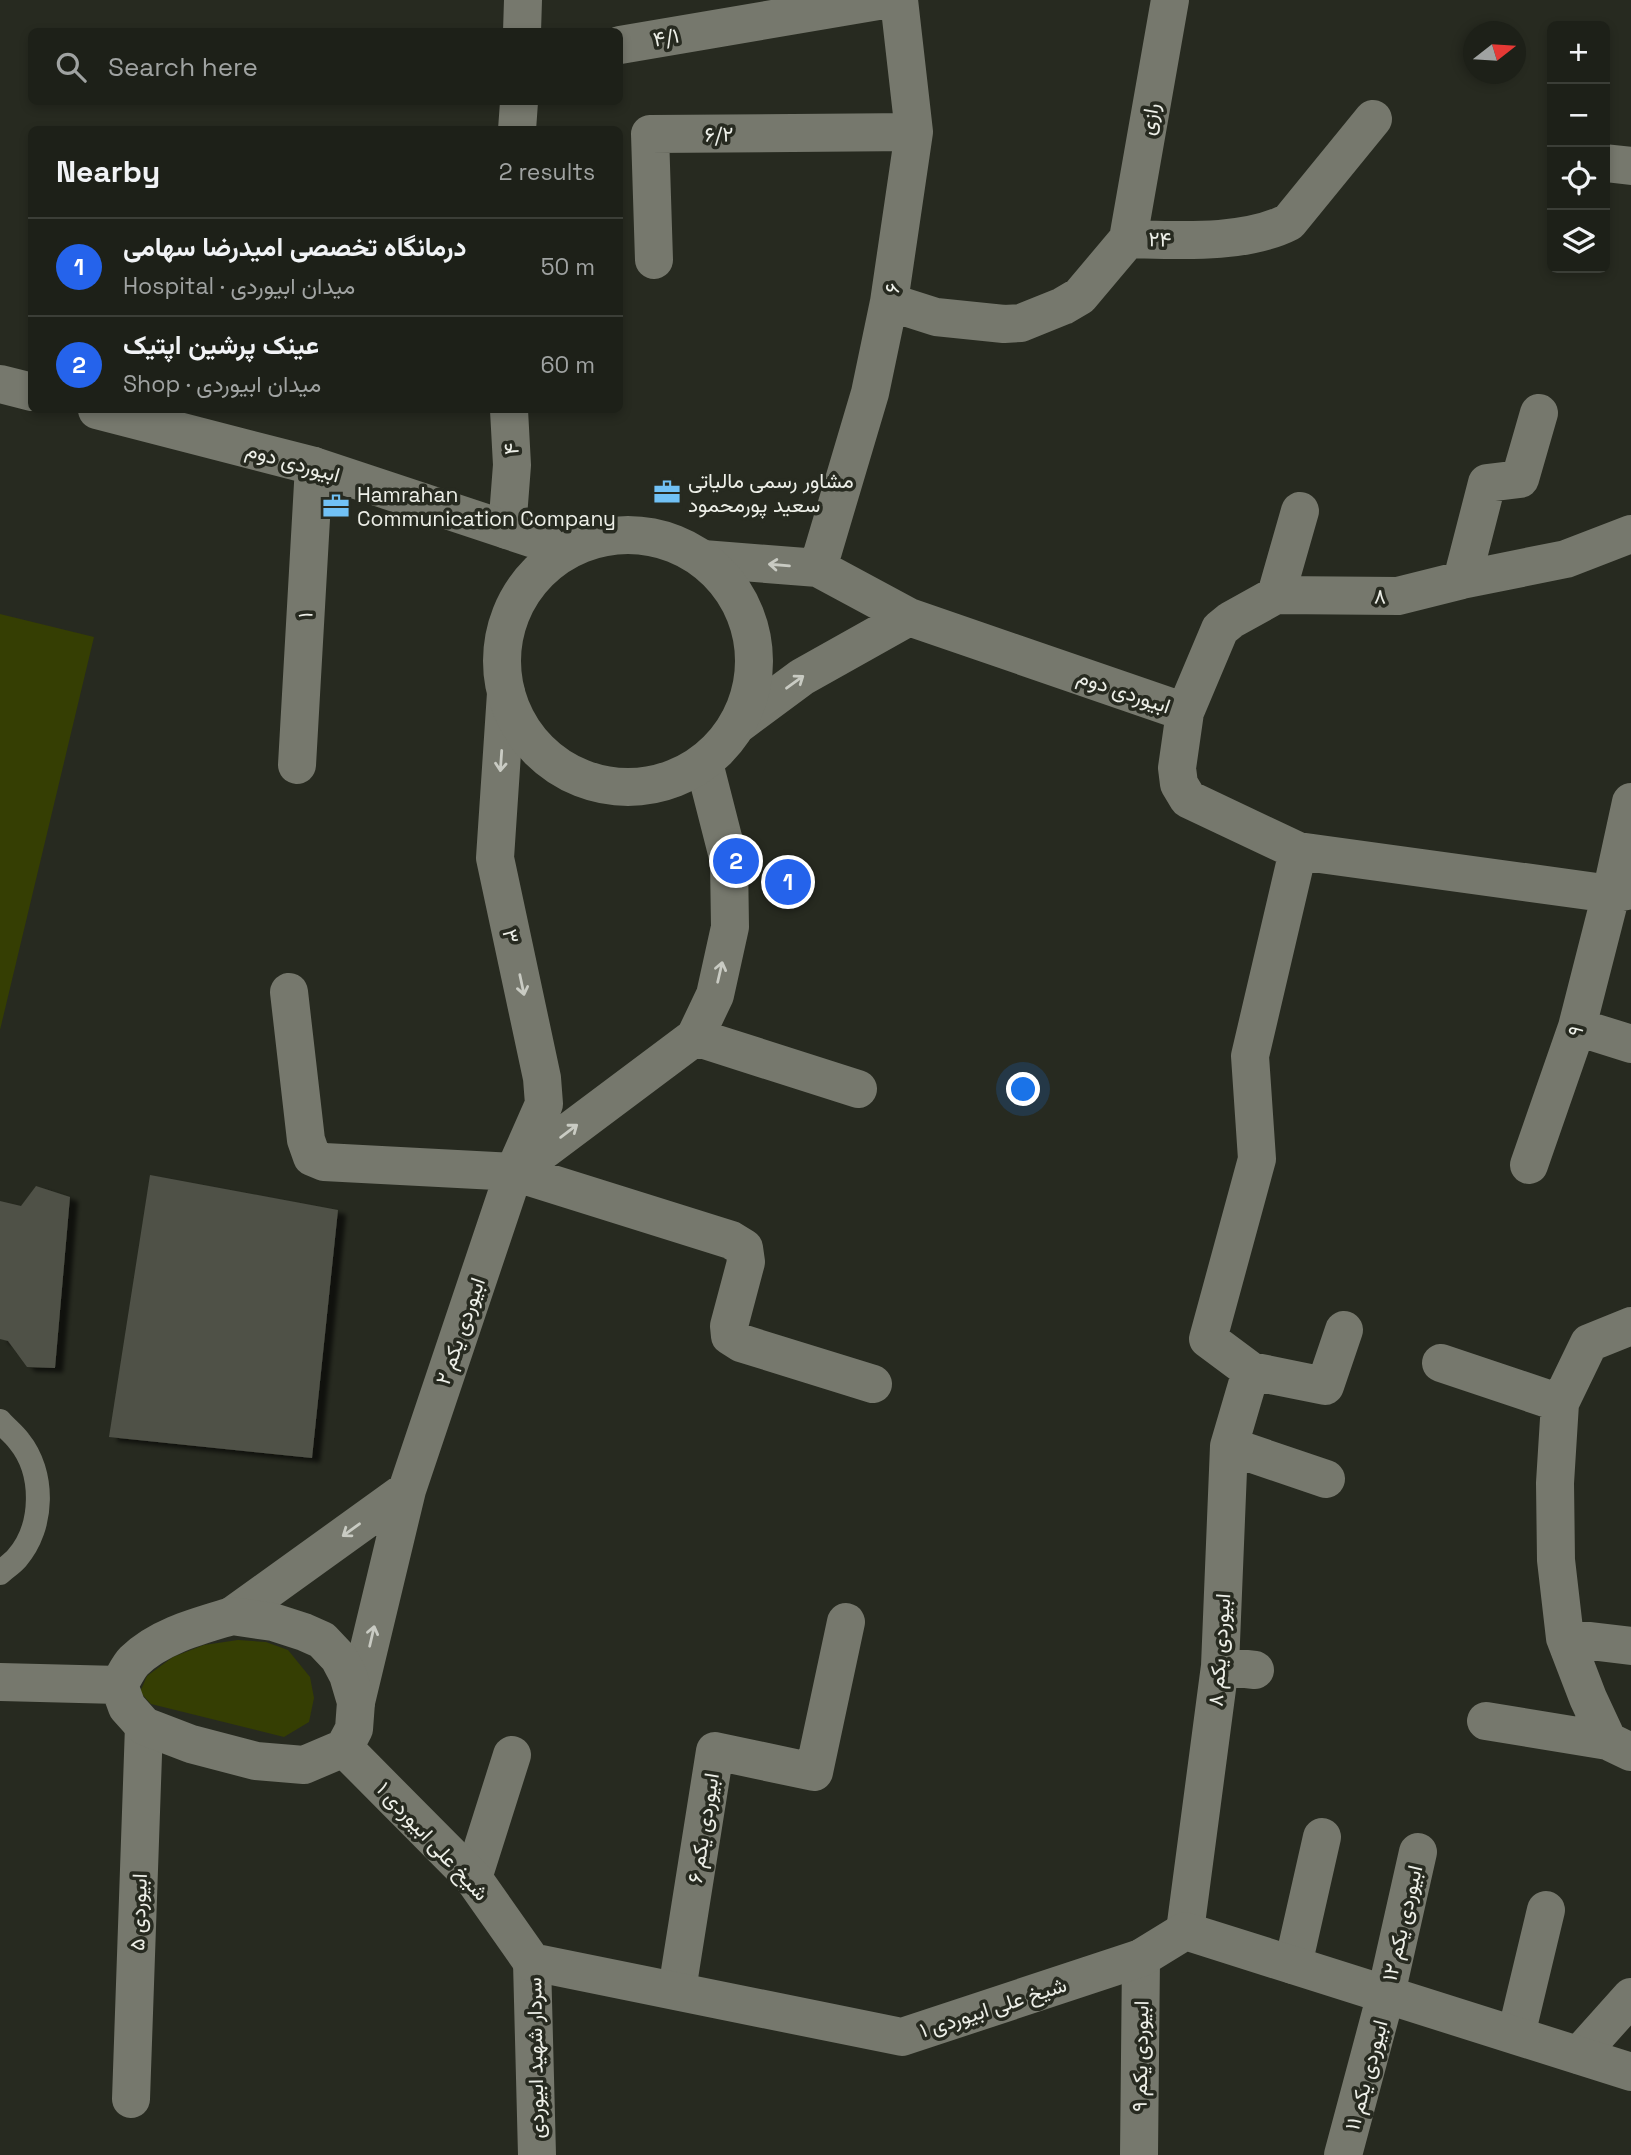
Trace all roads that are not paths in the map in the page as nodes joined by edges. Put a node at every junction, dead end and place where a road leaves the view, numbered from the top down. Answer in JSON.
{"nodes":[{"id":1,"x":523,"y":0,"type":"edge"},
{"id":2,"x":884,"y":0,"type":"edge"},
{"id":3,"x":899,"y":0,"type":"edge"},
{"id":4,"x":1170,"y":0,"type":"edge"},
{"id":5,"x":522,"y":28,"type":"edge"},
{"id":6,"x":623,"y":44,"type":"edge"},
{"id":7,"x":519,"y":105,"type":"edge"},
{"id":8,"x":1373,"y":119,"type":"dead end"},
{"id":9,"x":517,"y":126,"type":"edge"},
{"id":10,"x":914,"y":132,"type":"junction"},
{"id":11,"x":1610,"y":164,"type":"edge"},
{"id":12,"x":1631,"y":166,"type":"edge"},
{"id":13,"x":1128,"y":239,"type":"junction"},
{"id":14,"x":654,"y":260,"type":"dead end"},
{"id":15,"x":890,"y":302,"type":"junction"},
{"id":16,"x":0,"y":384,"type":"edge"},
{"id":17,"x":28,"y":392,"type":"edge"},
{"id":18,"x":109,"y":413,"type":"edge"},
{"id":19,"x":509,"y":413,"type":"edge"},
{"id":20,"x":1539,"y":413,"type":"dead end"},
{"id":21,"x":314,"y":466,"type":"junction"},
{"id":22,"x":1300,"y":511,"type":"dead end"},
{"id":23,"x":507,"y":530,"type":"junction"},
{"id":24,"x":1631,"y":534,"type":"edge"},
{"id":25,"x":556,"y":547,"type":"junction"},
{"id":26,"x":704,"y":559,"type":"junction"},
{"id":27,"x":818,"y":568,"type":"junction"},
{"id":28,"x":1462,"y":580,"type":"junction"},
{"id":29,"x":1276,"y":594,"type":"junction"},
{"id":30,"x":909,"y":617,"type":"junction"},
{"id":31,"x":506,"y":693,"type":"junction"},
{"id":32,"x":1185,"y":712,"type":"junction"},
{"id":33,"x":740,"y":723,"type":"junction"},
{"id":34,"x":704,"y":764,"type":"junction"},
{"id":35,"x":297,"y":765,"type":"dead end"},
{"id":36,"x":1631,"y":802,"type":"edge"},
{"id":37,"x":1298,"y":851,"type":"junction"},
{"id":38,"x":1621,"y":892,"type":"edge"},
{"id":39,"x":289,"y":992,"type":"dead end"},
{"id":40,"x":1577,"y":1027,"type":"junction"},
{"id":41,"x":695,"y":1037,"type":"junction"},
{"id":42,"x":1631,"y":1044,"type":"edge"},
{"id":43,"x":858,"y":1089,"type":"dead end"},
{"id":44,"x":1529,"y":1165,"type":"dead end"},
{"id":45,"x":514,"y":1172,"type":"junction"},
{"id":46,"x":1631,"y":1326,"type":"edge"},
{"id":47,"x":1344,"y":1330,"type":"dead end"},
{"id":48,"x":1441,"y":1363,"type":"dead end"},
{"id":49,"x":1251,"y":1371,"type":"junction"},
{"id":50,"x":873,"y":1384,"type":"dead end"},
{"id":51,"x":1560,"y":1403,"type":"junction"},
{"id":52,"x":0,"y":1421,"type":"edge"},
{"id":53,"x":1229,"y":1446,"type":"junction"},
{"id":54,"x":1326,"y":1479,"type":"dead end"},
{"id":55,"x":407,"y":1490,"type":"junction"},
{"id":56,"x":0,"y":1573,"type":"edge"},
{"id":57,"x":232,"y":1616,"type":"junction"},
{"id":58,"x":846,"y":1622,"type":"dead end"},
{"id":59,"x":1565,"y":1638,"type":"junction"},
{"id":60,"x":1631,"y":1646,"type":"edge"},
{"id":61,"x":0,"y":1682,"type":"edge"},
{"id":62,"x":120,"y":1685,"type":"junction"},
{"id":63,"x":356,"y":1702,"type":"junction"},
{"id":64,"x":1486,"y":1721,"type":"dead end"},
{"id":65,"x":144,"y":1726,"type":"junction"},
{"id":66,"x":1620,"y":1746,"type":"edge"},
{"id":67,"x":344,"y":1748,"type":"junction"},
{"id":68,"x":512,"y":1755,"type":"dead end"},
{"id":69,"x":1322,"y":1837,"type":"dead end"},
{"id":70,"x":1418,"y":1852,"type":"dead end"},
{"id":71,"x":473,"y":1878,"type":"junction"},
{"id":72,"x":1546,"y":1910,"type":"dead end"},
{"id":73,"x":1185,"y":1931,"type":"junction"},
{"id":74,"x":1141,"y":1958,"type":"junction"},
{"id":75,"x":533,"y":1962,"type":"junction"},
{"id":76,"x":1293,"y":1965,"type":"junction"},
{"id":77,"x":677,"y":1990,"type":"junction"},
{"id":78,"x":1387,"y":1994,"type":"junction"},
{"id":79,"x":1631,"y":1997,"type":"edge"},
{"id":80,"x":1516,"y":2035,"type":"junction"},
{"id":81,"x":1579,"y":2056,"type":"junction"},
{"id":82,"x":1631,"y":2071,"type":"edge"},
{"id":83,"x":131,"y":2099,"type":"dead end"},
{"id":84,"x":537,"y":2155,"type":"edge"},
{"id":85,"x":1139,"y":2155,"type":"edge"},
{"id":86,"x":1343,"y":2155,"type":"edge"}],
"edges":[{"from":1,"to":5,"type":"street"},
{"from":2,"to":6,"type":"street","name":"۴/۱"},
{"from":3,"to":10,"type":"street","name":"۶"},
{"from":4,"to":13,"type":"street","name":"رازی"},
{"from":7,"to":9,"type":"street"},
{"from":8,"to":13,"type":"street","name":"۲۴"},
{"from":10,"to":14,"type":"street","name":"۶/۲"},
{"from":10,"to":15,"type":"street","name":"۶"},
{"from":11,"to":12,"type":"street"},
{"from":13,"to":15,"type":"street","name":"۲۴"},
{"from":15,"to":27,"type":"street","name":"۶"},
{"from":16,"to":17,"type":"street"},
{"from":18,"to":21,"type":"street","name":"ابیوردی دوم"},
{"from":19,"to":23,"type":"street","name":"۴"},
{"from":20,"to":28,"type":"street"},
{"from":21,"to":23,"type":"street","name":"ابیوردی دوم"},
{"from":21,"to":35,"type":"street","name":"۱"},
{"from":22,"to":29,"type":"street"},
{"from":23,"to":25,"type":"street","name":"ابیوردی دوم"},
{"from":24,"to":28,"type":"street","name":"۸"},
{"from":25,"to":26,"type":"street"},
{"from":25,"to":31,"type":"street"},
{"from":27,"to":26,"type":"street","name":"ابیوردی دوم","one_way":true},
{"from":26,"to":33,"type":"street"},
{"from":27,"to":30,"type":"street","name":"ابیوردی دوم"},
{"from":28,"to":29,"type":"street","name":"۸"},
{"from":29,"to":32,"type":"street"},
{"from":30,"to":32,"type":"street","name":"ابیوردی دوم"},
{"from":33,"to":30,"type":"street","one_way":true},
{"from":31,"to":34,"type":"street"},
{"from":31,"to":45,"type":"street","name":"۳","one_way":true},
{"from":32,"to":37,"type":"street","name":"ابیوردی دوم"},
{"from":33,"to":34,"type":"street"},
{"from":41,"to":34,"type":"street","one_way":true},
{"from":36,"to":38,"type":"street","name":"۹"},
{"from":37,"to":38,"type":"street","name":"ابیوردی دوم"},
{"from":37,"to":49,"type":"street"},
{"from":38,"to":40,"type":"street","name":"۹"},
{"from":39,"to":45,"type":"street"},
{"from":40,"to":42,"type":"street"},
{"from":40,"to":44,"type":"street","name":"۹"},
{"from":41,"to":43,"type":"street"},
{"from":45,"to":41,"type":"street","one_way":true},
{"from":45,"to":50,"type":"street"},
{"from":45,"to":55,"type":"street","name":"۲ ابیوردی یکم"},
{"from":46,"to":51,"type":"street"},
{"from":47,"to":49,"type":"street"},
{"from":48,"to":51,"type":"street"},
{"from":49,"to":53,"type":"street","name":"۸ ابیوردی یکم"},
{"from":51,"to":59,"type":"street"},
{"from":52,"to":56,"type":"lane"},
{"from":53,"to":54,"type":"street"},
{"from":53,"to":73,"type":"street","name":"۸ ابیوردی یکم"},
{"from":55,"to":57,"type":"street","one_way":true},
{"from":63,"to":55,"type":"street","name":"۲ ابیوردی یکم","one_way":true},
{"from":57,"to":62,"type":"street"},
{"from":57,"to":63,"type":"street"},
{"from":58,"to":77,"type":"street","name":"۶ ابیوردی یکم"},
{"from":59,"to":60,"type":"street"},
{"from":59,"to":66,"type":"street"},
{"from":61,"to":62,"type":"street"},
{"from":62,"to":65,"type":"street"},
{"from":63,"to":67,"type":"street"},
{"from":64,"to":66,"type":"street"},
{"from":65,"to":67,"type":"street"},
{"from":65,"to":83,"type":"street","name":"۵ ابیوردی"},
{"from":67,"to":71,"type":"street","name":"شیخ علی ابیوردی ۱"},
{"from":68,"to":71,"type":"street"},
{"from":69,"to":76,"type":"street"},
{"from":70,"to":78,"type":"street","name":"۱۲ ابیوردی یکم"},
{"from":71,"to":75,"type":"street","name":"شیخ علی ابیوردی ۱"},
{"from":72,"to":80,"type":"street"},
{"from":73,"to":74,"type":"street","name":"شیخ علی ابیوردی ۱"},
{"from":73,"to":76,"type":"street"},
{"from":74,"to":77,"type":"street","name":"شیخ علی ابیوردی ۱"},
{"from":74,"to":85,"type":"street","name":"۹ ابیوردی یکم"},
{"from":75,"to":77,"type":"street","name":"شیخ علی ابیوردی ۱"},
{"from":75,"to":84,"type":"street","name":"سردار شهید ابیوردی"},
{"from":76,"to":78,"type":"street"},
{"from":78,"to":80,"type":"street"},
{"from":78,"to":86,"type":"street","name":"۱۱ ابیوردی یکم"},
{"from":79,"to":81,"type":"street"},
{"from":80,"to":81,"type":"street"},
{"from":81,"to":82,"type":"street"}]}
